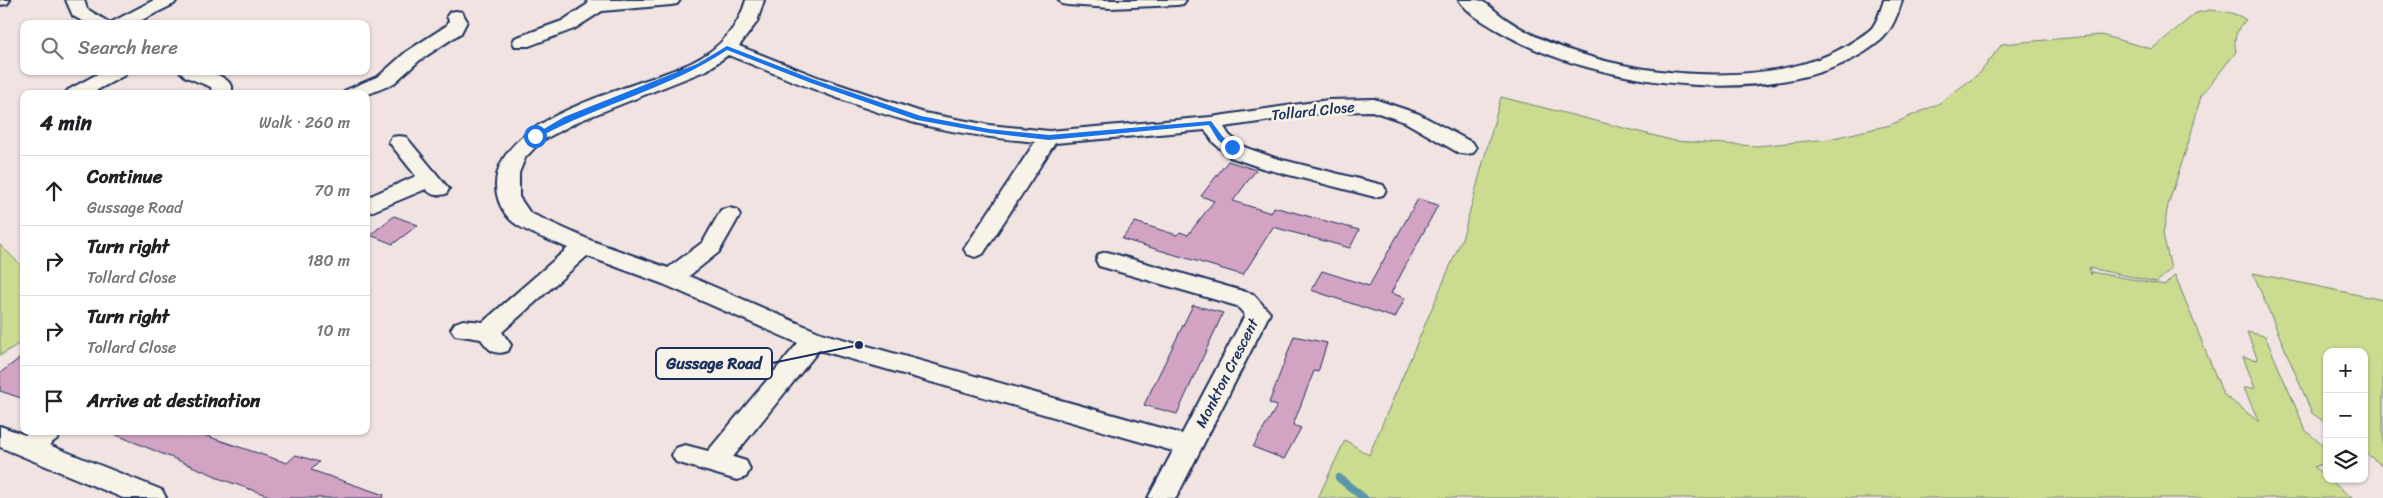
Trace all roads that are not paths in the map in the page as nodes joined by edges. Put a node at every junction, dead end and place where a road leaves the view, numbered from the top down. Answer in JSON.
{"nodes":[{"id":1,"x":74,"y":0,"type":"edge"},
{"id":2,"x":168,"y":0,"type":"edge"},
{"id":3,"x":671,"y":0,"type":"edge"},
{"id":4,"x":755,"y":0,"type":"edge"},
{"id":5,"x":1068,"y":0,"type":"edge"},
{"id":6,"x":1177,"y":0,"type":"edge"},
{"id":7,"x":1468,"y":0,"type":"edge"},
{"id":8,"x":1893,"y":0,"type":"edge"},
{"id":9,"x":597,"y":3,"type":"edge"},
{"id":10,"x":456,"y":16,"type":"dead end"},
{"id":11,"x":95,"y":20,"type":"edge"},
{"id":12,"x":127,"y":20,"type":"edge"},
{"id":13,"x":522,"y":42,"type":"dead end"},
{"id":14,"x":727,"y":48,"type":"junction"},
{"id":15,"x":111,"y":75,"type":"edge"},
{"id":16,"x":195,"y":75,"type":"edge"},
{"id":17,"x":223,"y":82,"type":"edge"},
{"id":18,"x":82,"y":90,"type":"edge"},
{"id":19,"x":362,"y":90,"type":"edge"},
{"id":20,"x":1211,"y":123,"type":"junction"},
{"id":21,"x":1049,"y":137,"type":"junction"},
{"id":22,"x":399,"y":142,"type":"dead end"},
{"id":23,"x":1466,"y":148,"type":"dead end"},
{"id":24,"x":1375,"y":190,"type":"dead end"},
{"id":25,"x":370,"y":206,"type":"edge"},
{"id":26,"x":729,"y":215,"type":"dead end"},
{"id":27,"x":584,"y":246,"type":"junction"},
{"id":28,"x":975,"y":249,"type":"dead end"},
{"id":29,"x":1107,"y":260,"type":"dead end"},
{"id":30,"x":671,"y":278,"type":"junction"},
{"id":31,"x":463,"y":328,"type":"dead end"},
{"id":32,"x":814,"y":340,"type":"junction"},
{"id":33,"x":44,"y":435,"type":"edge"},
{"id":34,"x":0,"y":436,"type":"edge"},
{"id":35,"x":1190,"y":446,"type":"junction"},
{"id":36,"x":27,"y":448,"type":"junction"},
{"id":37,"x":685,"y":455,"type":"dead end"},
{"id":38,"x":152,"y":498,"type":"edge"},
{"id":39,"x":1162,"y":498,"type":"edge"}],
"edges":[{"from":1,"to":11,"type":"street"},
{"from":2,"to":12,"type":"street"},
{"from":3,"to":9,"type":"street"},
{"from":4,"to":14,"type":"street"},
{"from":5,"to":6,"type":"street"},
{"from":7,"to":8,"type":"street"},
{"from":9,"to":13,"type":"street"},
{"from":10,"to":19,"type":"street"},
{"from":14,"to":21,"type":"street","name":"Tollard Close"},
{"from":14,"to":27,"type":"street"},
{"from":15,"to":18,"type":"street"},
{"from":16,"to":17,"type":"street"},
{"from":20,"to":21,"type":"street","name":"Tollard Close"},
{"from":20,"to":23,"type":"street","name":"Tollard Close"},
{"from":20,"to":24,"type":"street"},
{"from":21,"to":28,"type":"street"},
{"from":22,"to":25,"type":"street"},
{"from":26,"to":30,"type":"street"},
{"from":27,"to":30,"type":"street"},
{"from":27,"to":31,"type":"street"},
{"from":29,"to":35,"type":"street","name":"Monkton Crescent"},
{"from":30,"to":32,"type":"street"},
{"from":32,"to":35,"type":"street"},
{"from":32,"to":37,"type":"street"},
{"from":33,"to":36,"type":"street"},
{"from":34,"to":36,"type":"street"},
{"from":35,"to":39,"type":"street","name":"Monkton Crescent"},
{"from":36,"to":38,"type":"street"}]}
